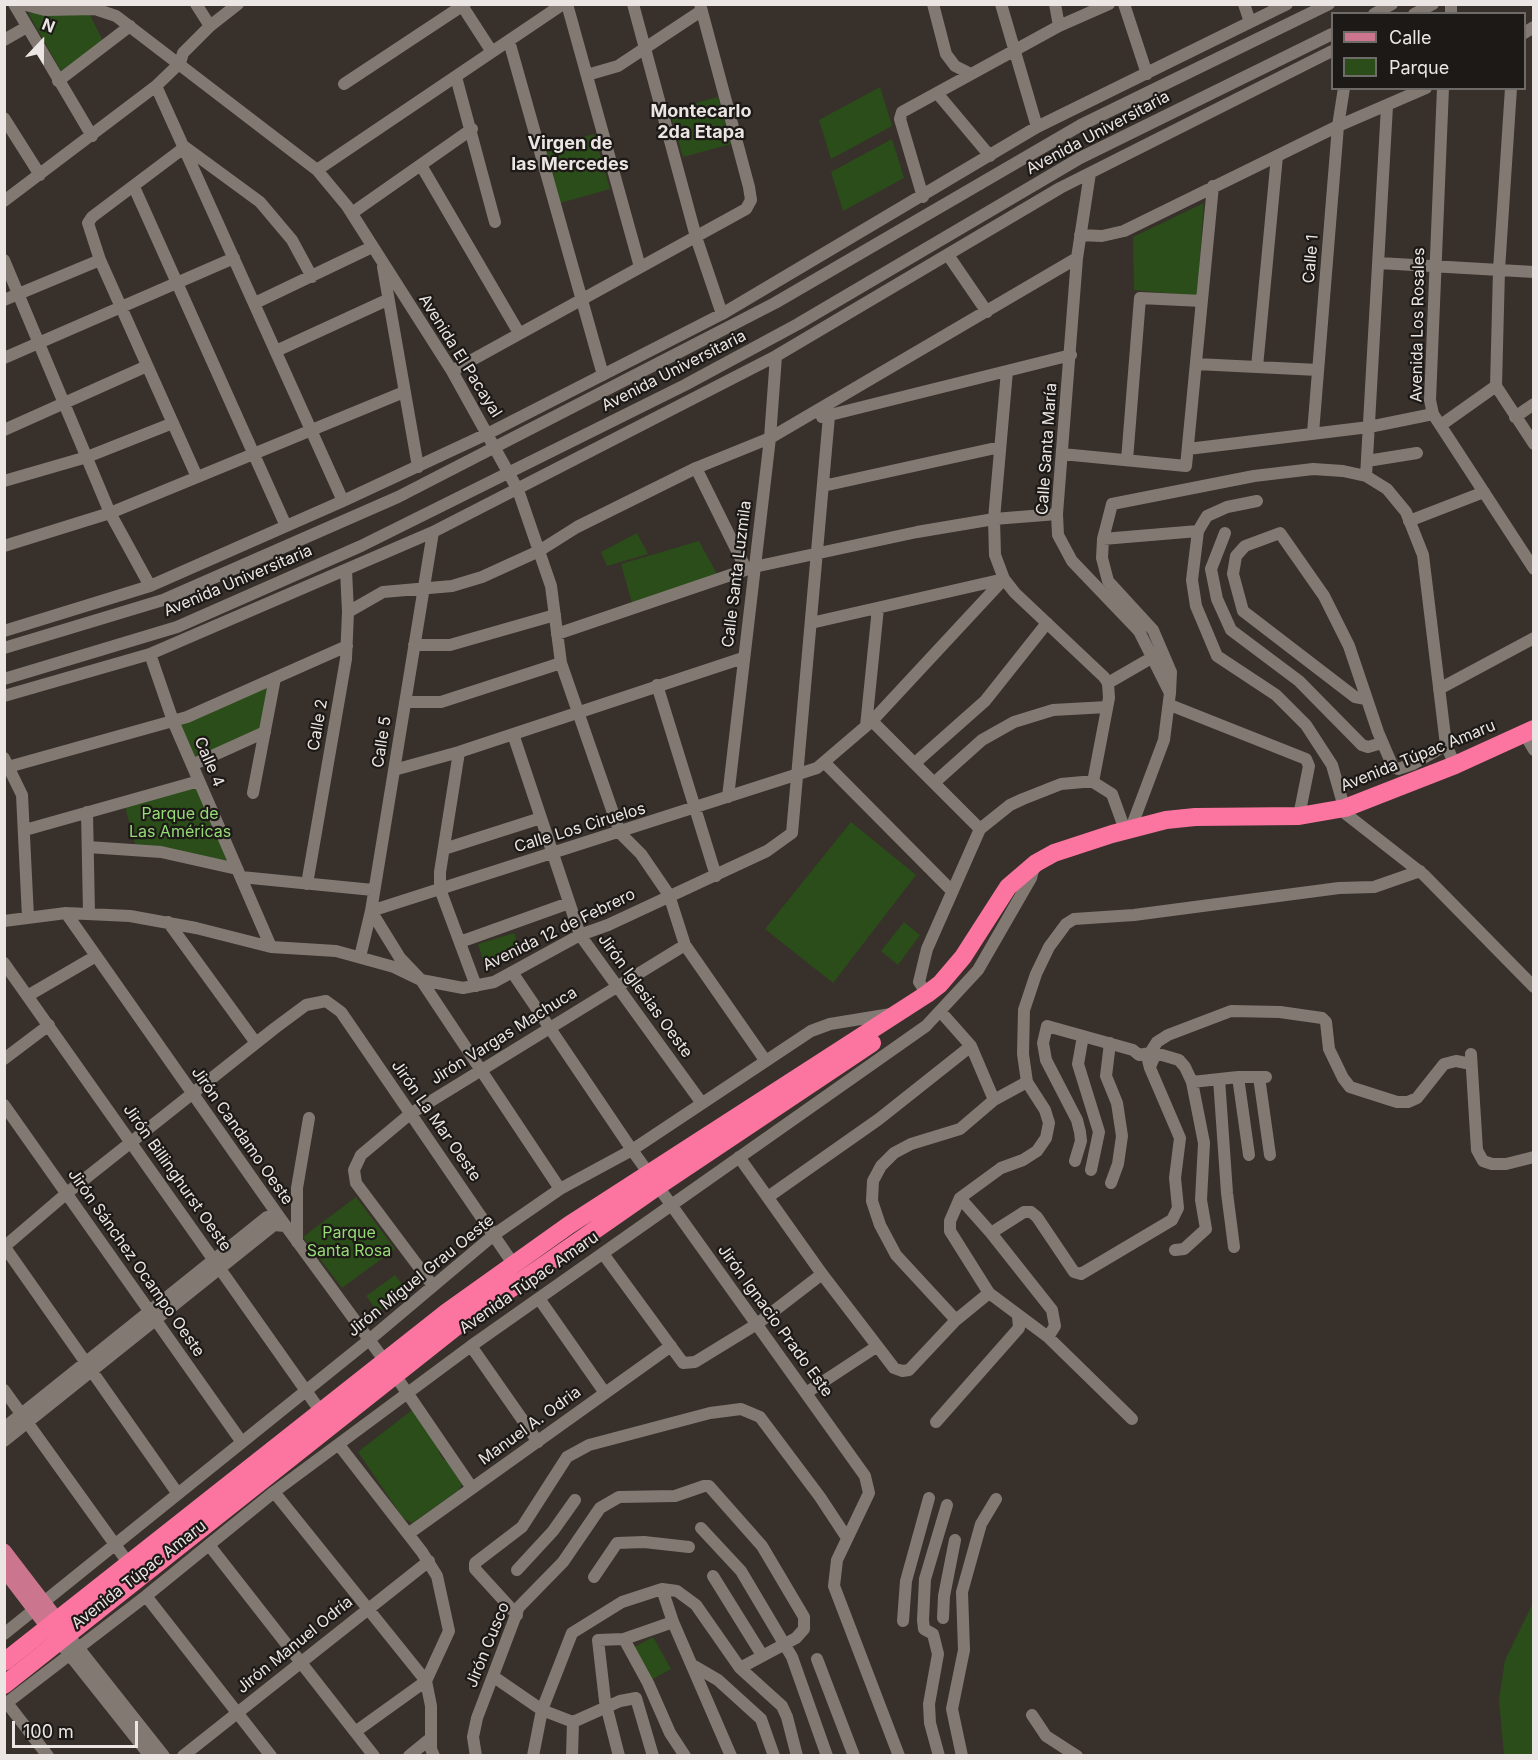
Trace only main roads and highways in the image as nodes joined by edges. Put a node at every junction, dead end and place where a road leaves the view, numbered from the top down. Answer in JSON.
{"nodes":[{"id":1,"x":1529,"y":731,"type":"edge"},
{"id":2,"x":927,"y":994,"type":"junction"},
{"id":3,"x":653,"y":1180,"type":"junction"},
{"id":4,"x":390,"y":1368,"type":"junction"},
{"id":5,"x":4,"y":1551,"type":"edge"},
{"id":6,"x":4,"y":1569,"type":"edge"},
{"id":7,"x":39,"y":1606,"type":"junction"},
{"id":8,"x":63,"y":1637,"type":"junction"},
{"id":9,"x":4,"y":1662,"type":"edge"},
{"id":10,"x":5,"y":1697,"type":"edge"}],
"edges":[{"from":1,"to":2,"type":"highway","name":"Avenida Túpac Amaru"},
{"from":2,"to":3,"type":"highway","name":"Avenida Túpac Amaru"},
{"from":2,"to":3,"type":"highway","name":"Avenida Túpac Amaru"},
{"from":3,"to":4,"type":"highway","name":"Avenida Túpac Amaru"},
{"from":3,"to":4,"type":"highway","name":"Avenida Túpac Amaru"},
{"from":4,"to":8,"type":"highway","name":"Avenida Túpac Amaru"},
{"from":4,"to":8,"type":"highway","name":"Avenida Túpac Amaru"},
{"from":5,"to":7,"type":"main road"},
{"from":6,"to":7,"type":"main road"},
{"from":7,"to":8,"type":"main road"},
{"from":8,"to":9,"type":"highway","name":"Avenida Túpac Amaru"},
{"from":8,"to":10,"type":"highway","name":"Avenida Túpac Amaru"}]}
